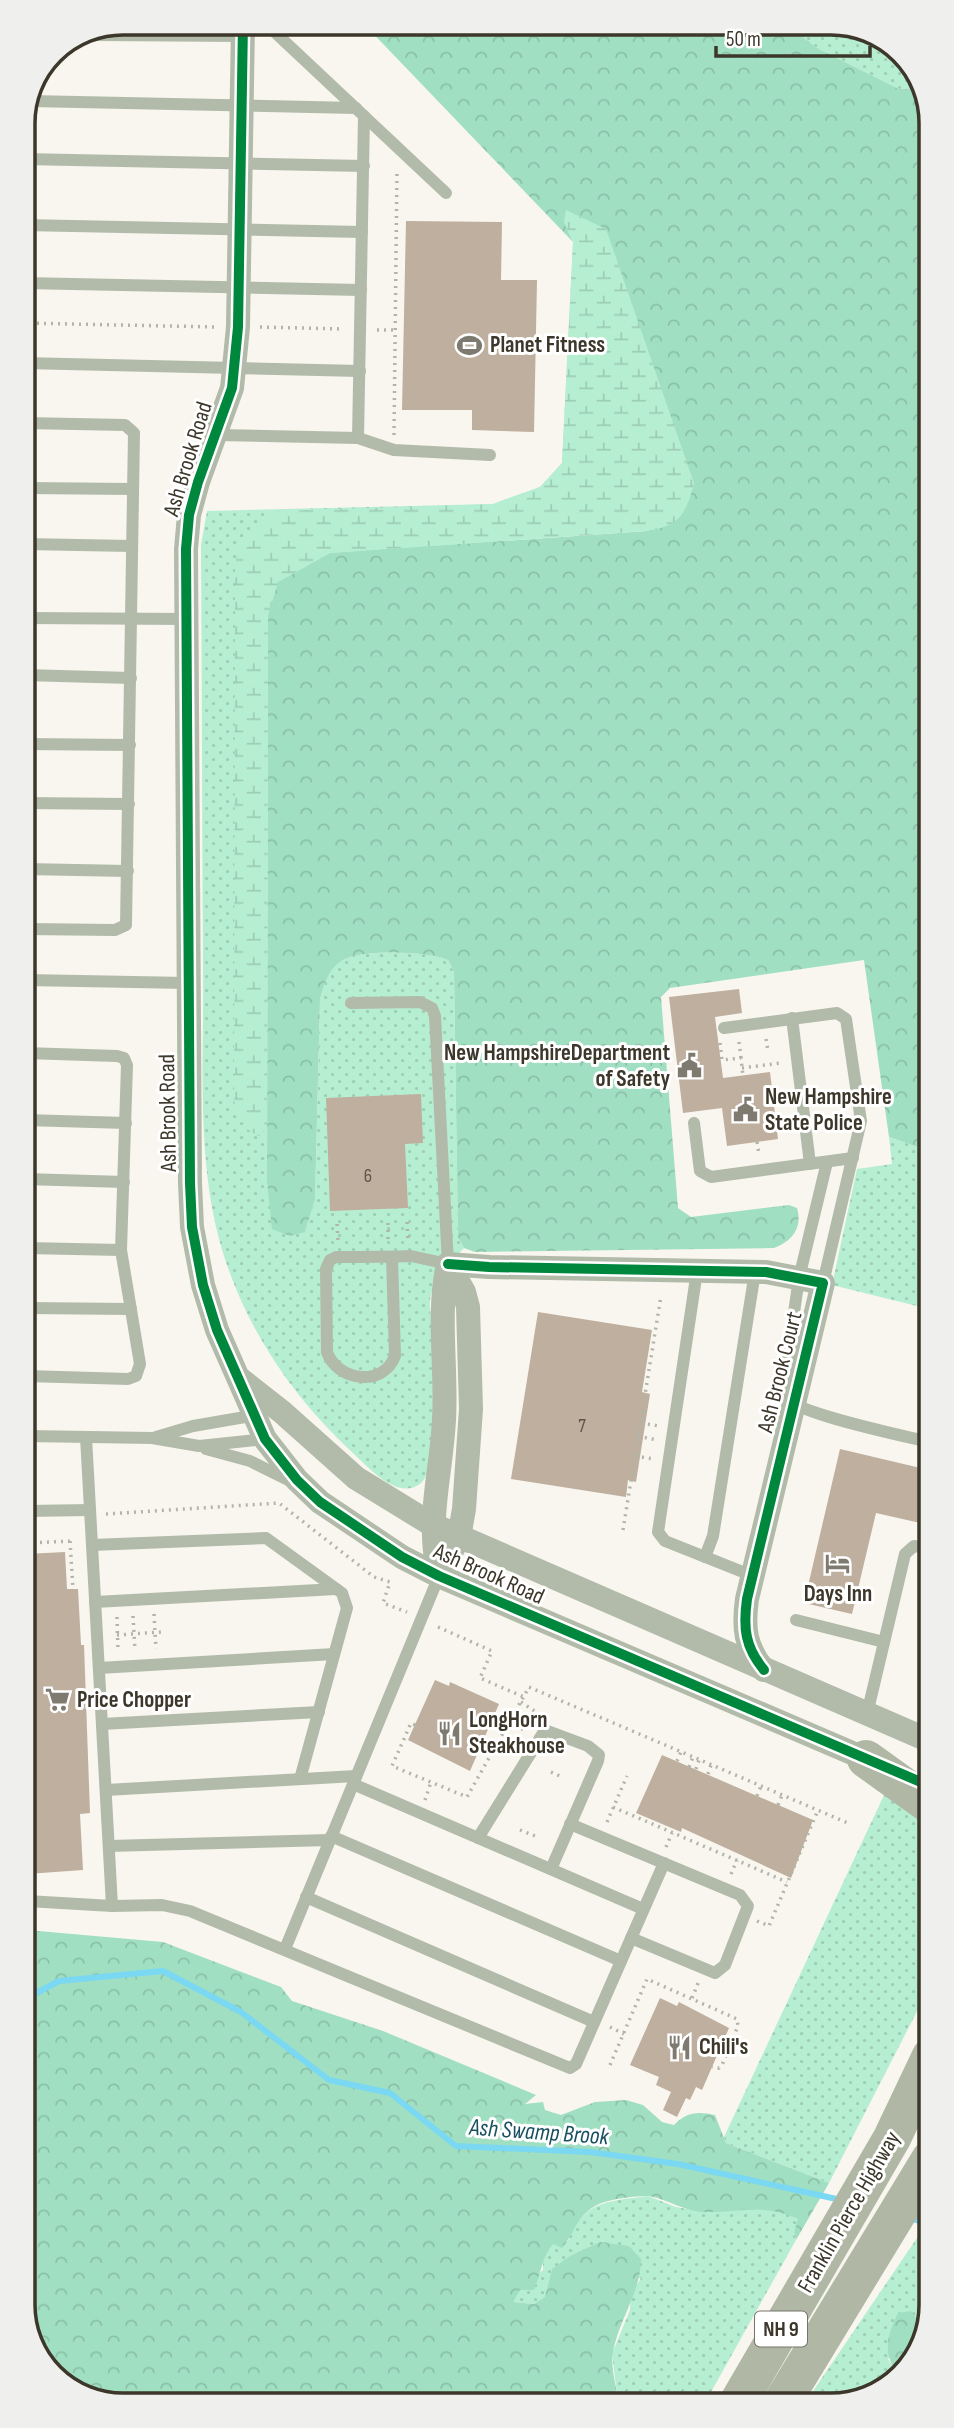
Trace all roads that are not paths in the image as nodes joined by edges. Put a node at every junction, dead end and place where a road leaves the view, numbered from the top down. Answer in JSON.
{"nodes":[{"id":1,"x":243,"y":35,"type":"edge"},
{"id":2,"x":278,"y":35,"type":"edge"},
{"id":3,"x":38,"y":101,"type":"edge"},
{"id":4,"x":241,"y":106,"type":"junction"},
{"id":5,"x":360,"y":112,"type":"junction"},
{"id":6,"x":35,"y":159,"type":"edge"},
{"id":7,"x":240,"y":163,"type":"junction"},
{"id":8,"x":364,"y":166,"type":"junction"},
{"id":9,"x":446,"y":192,"type":"dead end"},
{"id":10,"x":35,"y":225,"type":"edge"},
{"id":11,"x":239,"y":229,"type":"junction"},
{"id":12,"x":362,"y":232,"type":"junction"},
{"id":13,"x":35,"y":283,"type":"edge"},
{"id":14,"x":238,"y":288,"type":"junction"},
{"id":15,"x":361,"y":290,"type":"junction"},
{"id":16,"x":35,"y":363,"type":"edge"},
{"id":17,"x":234,"y":368,"type":"junction"},
{"id":18,"x":360,"y":371,"type":"junction"},
{"id":19,"x":35,"y":423,"type":"edge"},
{"id":20,"x":216,"y":435,"type":"junction"},
{"id":21,"x":358,"y":438,"type":"junction"},
{"id":22,"x":490,"y":455,"type":"dead end"},
{"id":23,"x":35,"y":488,"type":"edge"},
{"id":24,"x":133,"y":489,"type":"junction"},
{"id":25,"x":35,"y":544,"type":"edge"},
{"id":26,"x":132,"y":546,"type":"junction"},
{"id":27,"x":35,"y":618,"type":"edge"},
{"id":28,"x":132,"y":618,"type":"junction"},
{"id":29,"x":187,"y":619,"type":"junction"},
{"id":30,"x":35,"y":675,"type":"edge"},
{"id":31,"x":131,"y":678,"type":"junction"},
{"id":32,"x":35,"y":744,"type":"edge"},
{"id":33,"x":130,"y":746,"type":"junction"},
{"id":34,"x":35,"y":803,"type":"edge"},
{"id":35,"x":129,"y":804,"type":"junction"},
{"id":36,"x":35,"y":869,"type":"edge"},
{"id":37,"x":128,"y":871,"type":"junction"},
{"id":38,"x":35,"y":929,"type":"edge"},
{"id":39,"x":35,"y":980,"type":"edge"},
{"id":40,"x":188,"y":983,"type":"junction"},
{"id":41,"x":351,"y":1003,"type":"dead end"},
{"id":42,"x":792,"y":1018,"type":"junction"},
{"id":43,"x":722,"y":1034,"type":"road end"},
{"id":44,"x":35,"y":1054,"type":"edge"},
{"id":45,"x":35,"y":1120,"type":"edge"},
{"id":46,"x":126,"y":1123,"type":"junction"},
{"id":47,"x":694,"y":1123,"type":"dead end"},
{"id":48,"x":853,"y":1158,"type":"junction"},
{"id":49,"x":827,"y":1162,"type":"junction"},
{"id":50,"x":810,"y":1164,"type":"junction"},
{"id":51,"x":35,"y":1179,"type":"edge"},
{"id":52,"x":124,"y":1182,"type":"junction"},
{"id":53,"x":35,"y":1248,"type":"edge"},
{"id":54,"x":121,"y":1250,"type":"junction"},
{"id":55,"x":392,"y":1256,"type":"junction"},
{"id":56,"x":448,"y":1264,"type":"junction"},
{"id":57,"x":697,"y":1271,"type":"junction"},
{"id":58,"x":755,"y":1272,"type":"junction"},
{"id":59,"x":811,"y":1280,"type":"junction"},
{"id":60,"x":35,"y":1308,"type":"edge"},
{"id":61,"x":131,"y":1309,"type":"junction"},
{"id":62,"x":35,"y":1376,"type":"edge"},
{"id":63,"x":239,"y":1379,"type":"junction"},
{"id":64,"x":794,"y":1404,"type":"junction"},
{"id":65,"x":282,"y":1412,"type":"junction"},
{"id":66,"x":254,"y":1416,"type":"junction"},
{"id":67,"x":35,"y":1436,"type":"edge"},
{"id":68,"x":86,"y":1437,"type":"junction"},
{"id":69,"x":152,"y":1438,"type":"junction"},
{"id":70,"x":265,"y":1439,"type":"junction"},
{"id":71,"x":919,"y":1440,"type":"edge"},
{"id":72,"x":188,"y":1444,"type":"junction"},
{"id":73,"x":320,"y":1502,"type":"junction"},
{"id":74,"x":90,"y":1510,"type":"junction"},
{"id":75,"x":35,"y":1511,"type":"edge"},
{"id":76,"x":431,"y":1524,"type":"junction"},
{"id":77,"x":459,"y":1537,"type":"junction"},
{"id":78,"x":92,"y":1545,"type":"junction"},
{"id":79,"x":919,"y":1547,"type":"edge"},
{"id":80,"x":705,"y":1557,"type":"junction"},
{"id":81,"x":439,"y":1576,"type":"junction"},
{"id":82,"x":752,"y":1576,"type":"junction"},
{"id":83,"x":336,"y":1589,"type":"junction"},
{"id":84,"x":95,"y":1602,"type":"junction"},
{"id":85,"x":796,"y":1620,"type":"dead end"},
{"id":86,"x":884,"y":1642,"type":"junction"},
{"id":87,"x":334,"y":1654,"type":"junction"},
{"id":88,"x":99,"y":1668,"type":"junction"},
{"id":89,"x":764,"y":1670,"type":"junction"},
{"id":90,"x":318,"y":1712,"type":"junction"},
{"id":91,"x":867,"y":1714,"type":"junction"},
{"id":92,"x":102,"y":1724,"type":"junction"},
{"id":93,"x":919,"y":1736,"type":"edge"},
{"id":94,"x":866,"y":1759,"type":"junction"},
{"id":95,"x":300,"y":1779,"type":"junction"},
{"id":96,"x":355,"y":1780,"type":"junction"},
{"id":97,"x":919,"y":1781,"type":"edge"},
{"id":98,"x":106,"y":1790,"type":"junction"},
{"id":99,"x":919,"y":1797,"type":"edge"},
{"id":100,"x":570,"y":1824,"type":"junction"},
{"id":101,"x":331,"y":1838,"type":"junction"},
{"id":102,"x":478,"y":1838,"type":"junction"},
{"id":103,"x":109,"y":1846,"type":"junction"},
{"id":104,"x":664,"y":1863,"type":"junction"},
{"id":105,"x":551,"y":1869,"type":"junction"},
{"id":106,"x":306,"y":1897,"type":"junction"},
{"id":107,"x":35,"y":1901,"type":"edge"},
{"id":108,"x":112,"y":1906,"type":"junction"},
{"id":109,"x":643,"y":1909,"type":"junction"},
{"id":110,"x":631,"y":1938,"type":"junction"},
{"id":111,"x":285,"y":1949,"type":"junction"},
{"id":112,"x":621,"y":1961,"type":"junction"},
{"id":113,"x":594,"y":2022,"type":"junction"},
{"id":114,"x":919,"y":2081,"type":"edge"},
{"id":115,"x":919,"y":2178,"type":"edge"},
{"id":116,"x":744,"y":2393,"type":"edge"},
{"id":117,"x":787,"y":2393,"type":"edge"}],
"edges":[{"from":1,"to":4,"type":"street","name":"Ash Brook Road"},
{"from":2,"to":5,"type":"lane"},
{"from":3,"to":4,"type":"lane"},
{"from":4,"to":5,"type":"lane"},
{"from":4,"to":7,"type":"street","name":"Ash Brook Road"},
{"from":5,"to":8,"type":"lane"},
{"from":5,"to":9,"type":"lane"},
{"from":6,"to":7,"type":"lane"},
{"from":7,"to":8,"type":"lane"},
{"from":7,"to":11,"type":"street","name":"Ash Brook Road"},
{"from":8,"to":12,"type":"lane"},
{"from":10,"to":11,"type":"lane"},
{"from":11,"to":12,"type":"lane"},
{"from":11,"to":14,"type":"street","name":"Ash Brook Road"},
{"from":12,"to":15,"type":"lane"},
{"from":13,"to":14,"type":"lane"},
{"from":14,"to":15,"type":"lane"},
{"from":14,"to":17,"type":"street","name":"Ash Brook Road"},
{"from":15,"to":18,"type":"lane"},
{"from":16,"to":17,"type":"lane"},
{"from":17,"to":18,"type":"lane"},
{"from":17,"to":20,"type":"street","name":"Ash Brook Road"},
{"from":18,"to":21,"type":"lane"},
{"from":19,"to":24,"type":"lane"},
{"from":20,"to":21,"type":"lane"},
{"from":20,"to":29,"type":"street","name":"Ash Brook Road"},
{"from":21,"to":22,"type":"lane"},
{"from":23,"to":24,"type":"lane"},
{"from":24,"to":26,"type":"lane"},
{"from":25,"to":26,"type":"lane"},
{"from":26,"to":28,"type":"lane"},
{"from":27,"to":28,"type":"lane"},
{"from":28,"to":29,"type":"lane"},
{"from":28,"to":31,"type":"lane"},
{"from":29,"to":40,"type":"street","name":"Ash Brook Road"},
{"from":30,"to":31,"type":"lane"},
{"from":31,"to":33,"type":"lane"},
{"from":32,"to":33,"type":"lane"},
{"from":33,"to":35,"type":"lane"},
{"from":34,"to":35,"type":"lane"},
{"from":35,"to":37,"type":"lane"},
{"from":36,"to":37,"type":"lane"},
{"from":37,"to":38,"type":"lane"},
{"from":39,"to":40,"type":"lane"},
{"from":40,"to":63,"type":"street","name":"Ash Brook Road"},
{"from":41,"to":56,"type":"lane"},
{"from":42,"to":43,"type":"lane"},
{"from":42,"to":48,"type":"lane"},
{"from":42,"to":50,"type":"lane"},
{"from":44,"to":46,"type":"lane"},
{"from":45,"to":46,"type":"lane"},
{"from":46,"to":52,"type":"lane"},
{"from":47,"to":50,"type":"lane"},
{"from":48,"to":49,"type":"lane"},
{"from":48,"to":59,"type":"lane"},
{"from":49,"to":50,"type":"lane"},
{"from":49,"to":59,"type":"lane"},
{"from":51,"to":52,"type":"lane"},
{"from":52,"to":54,"type":"lane"},
{"from":53,"to":54,"type":"lane"},
{"from":54,"to":61,"type":"lane"},
{"from":55,"to":55,"type":"lane"},
{"from":55,"to":56,"type":"lane"},
{"from":56,"to":57,"type":"street","name":"Ash Brook Court"},
{"from":56,"to":76,"type":"street"},
{"from":56,"to":77,"type":"street"},
{"from":57,"to":58,"type":"street","name":"Ash Brook Court"},
{"from":57,"to":80,"type":"lane"},
{"from":58,"to":59,"type":"street","name":"Ash Brook Court"},
{"from":58,"to":80,"type":"lane"},
{"from":59,"to":64,"type":"street","name":"Ash Brook Court"},
{"from":60,"to":61,"type":"lane"},
{"from":61,"to":62,"type":"lane"},
{"from":63,"to":65,"type":"street"},
{"from":63,"to":66,"type":"street","name":"Ash Brook Road"},
{"from":64,"to":71,"type":"lane"},
{"from":64,"to":82,"type":"street","name":"Ash Brook Court"},
{"from":65,"to":66,"type":"lane"},
{"from":65,"to":76,"type":"street"},
{"from":66,"to":69,"type":"lane"},
{"from":66,"to":70,"type":"street","name":"Ash Brook Road"},
{"from":67,"to":68,"type":"lane"},
{"from":68,"to":69,"type":"lane"},
{"from":68,"to":74,"type":"lane"},
{"from":69,"to":72,"type":"lane"},
{"from":70,"to":72,"type":"lane"},
{"from":70,"to":73,"type":"street","name":"Ash Brook Road"},
{"from":72,"to":73,"type":"lane"},
{"from":73,"to":81,"type":"street","name":"Ash Brook Road"},
{"from":74,"to":75,"type":"lane"},
{"from":74,"to":78,"type":"lane"},
{"from":76,"to":77,"type":"street"},
{"from":76,"to":81,"type":"street"},
{"from":77,"to":81,"type":"street"},
{"from":77,"to":89,"type":"street"},
{"from":78,"to":83,"type":"lane"},
{"from":78,"to":84,"type":"lane"},
{"from":79,"to":86,"type":"lane"},
{"from":80,"to":82,"type":"lane"},
{"from":81,"to":94,"type":"street","name":"Ash Brook Road"},
{"from":81,"to":96,"type":"lane"},
{"from":82,"to":89,"type":"street","name":"Ash Brook Court"},
{"from":83,"to":84,"type":"lane"},
{"from":83,"to":87,"type":"lane"},
{"from":84,"to":88,"type":"lane"},
{"from":85,"to":86,"type":"lane"},
{"from":86,"to":91,"type":"lane"},
{"from":87,"to":88,"type":"lane"},
{"from":87,"to":90,"type":"lane"},
{"from":88,"to":92,"type":"lane"},
{"from":89,"to":91,"type":"street"},
{"from":90,"to":92,"type":"lane"},
{"from":90,"to":95,"type":"lane"},
{"from":91,"to":93,"type":"street"},
{"from":92,"to":98,"type":"lane"},
{"from":94,"to":97,"type":"street","name":"Ash Brook Road"},
{"from":94,"to":99,"type":"highway"},
{"from":95,"to":96,"type":"lane"},
{"from":95,"to":98,"type":"lane"},
{"from":96,"to":101,"type":"lane"},
{"from":96,"to":102,"type":"lane"},
{"from":98,"to":103,"type":"lane"},
{"from":100,"to":102,"type":"lane"},
{"from":100,"to":104,"type":"lane"},
{"from":100,"to":105,"type":"lane"},
{"from":101,"to":103,"type":"lane"},
{"from":101,"to":106,"type":"lane"},
{"from":101,"to":112,"type":"lane"},
{"from":102,"to":105,"type":"lane"},
{"from":103,"to":108,"type":"lane"},
{"from":104,"to":109,"type":"lane"},
{"from":104,"to":110,"type":"lane"},
{"from":105,"to":109,"type":"lane"},
{"from":106,"to":111,"type":"lane"},
{"from":106,"to":113,"type":"lane"},
{"from":107,"to":108,"type":"lane"},
{"from":108,"to":111,"type":"lane"},
{"from":109,"to":110,"type":"lane"},
{"from":110,"to":112,"type":"lane"},
{"from":111,"to":113,"type":"lane"},
{"from":112,"to":113,"type":"lane"},
{"from":114,"to":116,"type":"highway","name":"Franklin Pierce Highway","number":"NH 9"},
{"from":115,"to":117,"type":"highway","name":"Franklin Pierce Highway","number":"NH 9"}]}
